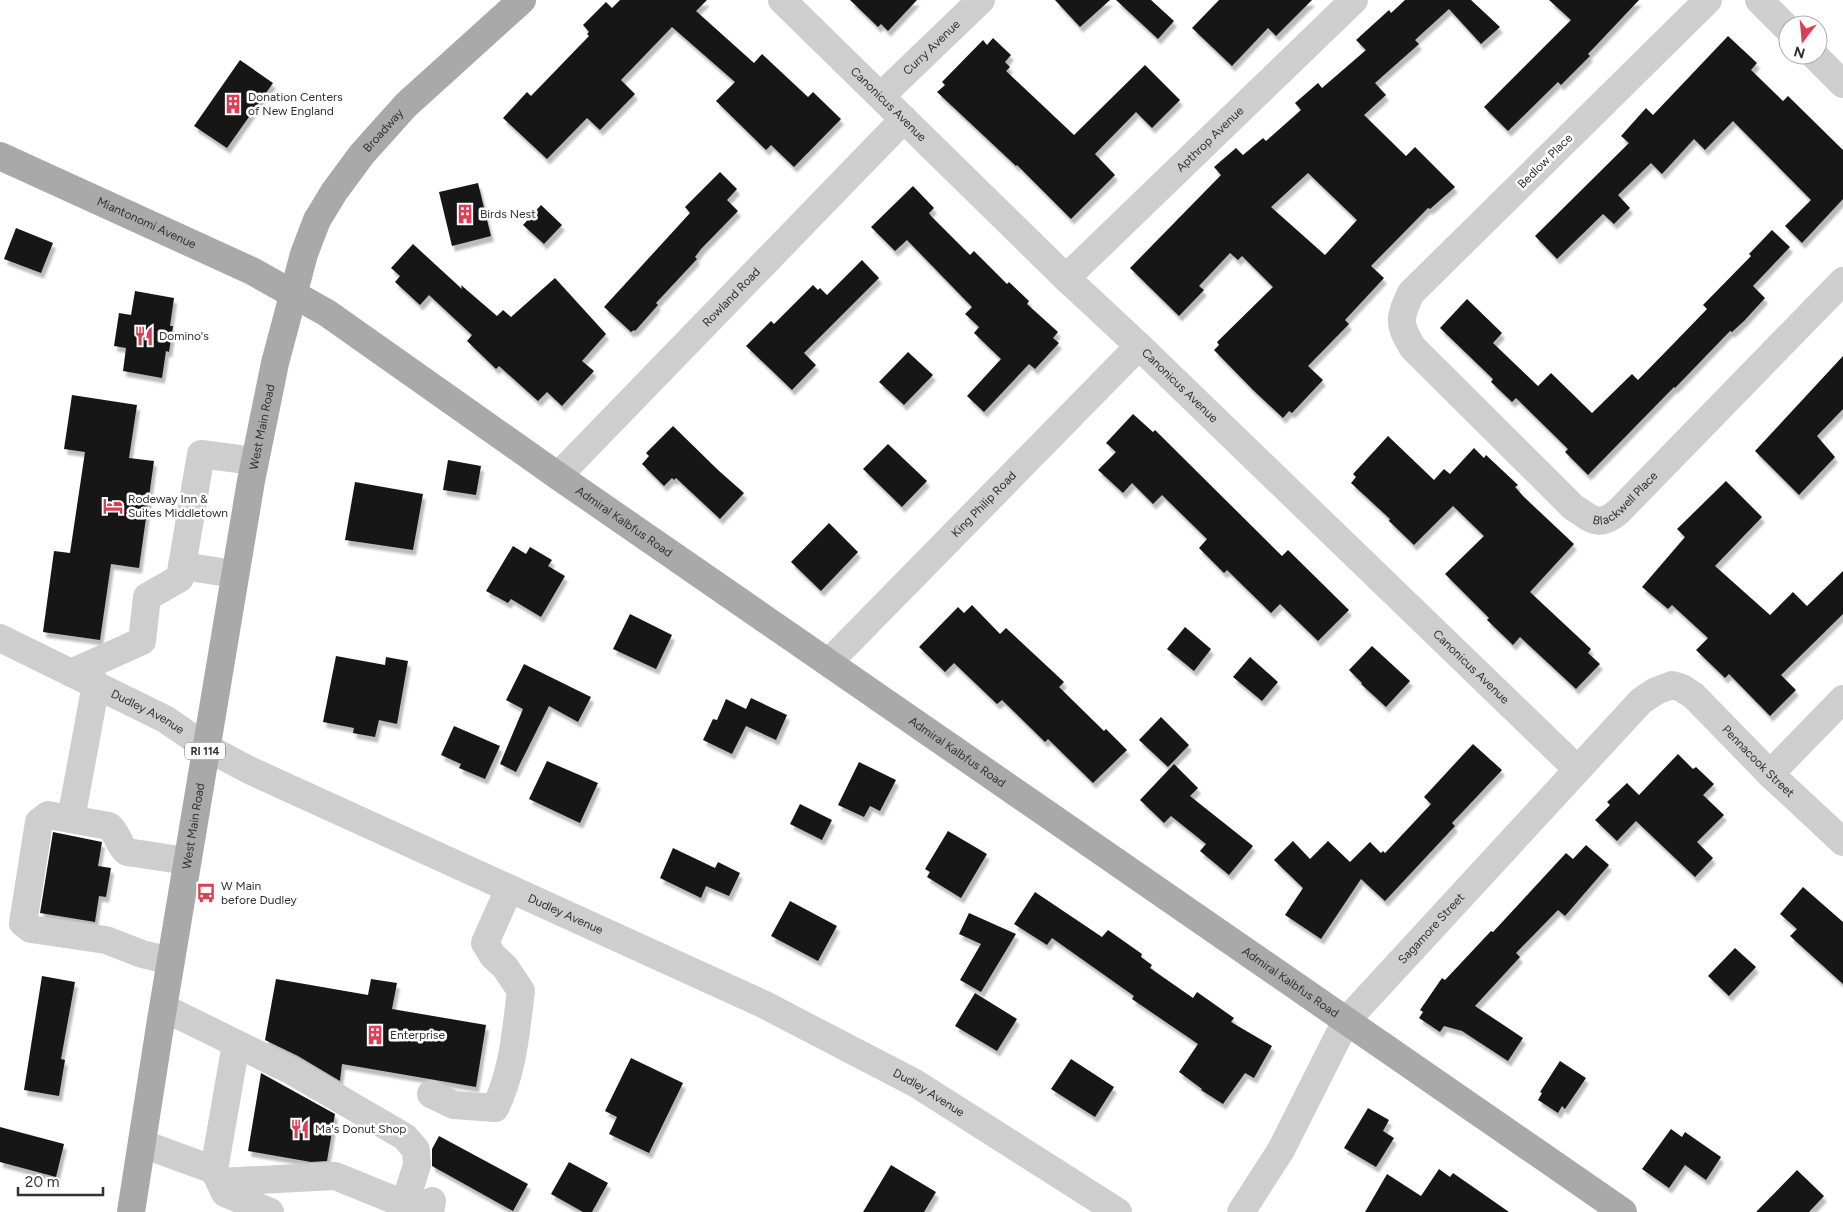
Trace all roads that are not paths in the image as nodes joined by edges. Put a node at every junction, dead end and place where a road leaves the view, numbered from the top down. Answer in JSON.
{"nodes":[{"id":1,"x":522,"y":0,"type":"edge"},
{"id":2,"x":782,"y":0,"type":"edge"},
{"id":3,"x":981,"y":0,"type":"edge"},
{"id":4,"x":1354,"y":0,"type":"edge"},
{"id":5,"x":1708,"y":0,"type":"edge"},
{"id":6,"x":1759,"y":0,"type":"edge"},
{"id":7,"x":1778,"y":19,"type":"edge"},
{"id":8,"x":1824,"y":65,"type":"edge"},
{"id":9,"x":1843,"y":84,"type":"edge"},
{"id":10,"x":881,"y":96,"type":"junction"},
{"id":11,"x":904,"y":119,"type":"junction"},
{"id":12,"x":0,"y":156,"type":"edge"},
{"id":13,"x":1066,"y":278,"type":"junction"},
{"id":14,"x":1843,"y":281,"type":"edge"},
{"id":15,"x":293,"y":293,"type":"junction"},
{"id":16,"x":1403,"y":332,"type":"joint"},
{"id":17,"x":1139,"y":346,"type":"junction"},
{"id":18,"x":254,"y":461,"type":"junction"},
{"id":19,"x":558,"y":476,"type":"junction"},
{"id":20,"x":182,"y":566,"type":"junction"},
{"id":21,"x":235,"y":574,"type":"junction"},
{"id":22,"x":0,"y":638,"type":"edge"},
{"id":23,"x":829,"y":662,"type":"junction"},
{"id":24,"x":72,"y":672,"type":"junction"},
{"id":25,"x":96,"y":684,"type":"junction"},
{"id":26,"x":1672,"y":685,"type":"joint"},
{"id":27,"x":1843,"y":699,"type":"edge"},
{"id":28,"x":206,"y":747,"type":"junction"},
{"id":29,"x":1577,"y":769,"type":"junction"},
{"id":30,"x":1770,"y":774,"type":"junction"},
{"id":31,"x":70,"y":819,"type":"junction"},
{"id":32,"x":1843,"y":842,"type":"edge"},
{"id":33,"x":187,"y":861,"type":"junction"},
{"id":34,"x":508,"y":889,"type":"junction"},
{"id":35,"x":171,"y":961,"type":"junction"},
{"id":36,"x":164,"y":1008,"type":"junction"},
{"id":37,"x":1346,"y":1021,"type":"junction"},
{"id":38,"x":236,"y":1044,"type":"junction"},
{"id":39,"x":431,"y":1094,"type":"dead end"},
{"id":40,"x":143,"y":1144,"type":"junction"},
{"id":41,"x":217,"y":1176,"type":"junction"},
{"id":42,"x":403,"y":1208,"type":"edge"},
{"id":43,"x":131,"y":1212,"type":"edge"},
{"id":44,"x":270,"y":1212,"type":"edge"},
{"id":45,"x":1118,"y":1212,"type":"edge"},
{"id":46,"x":1241,"y":1212,"type":"edge"},
{"id":47,"x":1623,"y":1212,"type":"edge"}],
"edges":[{"from":1,"to":15,"type":"main road","name":"Broadway"},
{"from":2,"to":10,"type":"street","name":"Canonicus Avenue"},
{"from":3,"to":10,"type":"street","name":"Curry Avenue"},
{"from":4,"to":13,"type":"street","name":"Apthrop Avenue"},
{"from":5,"to":16,"type":"street","name":"Bedlow Place"},
{"from":6,"to":7,"type":"street"},
{"from":8,"to":9,"type":"street"},
{"from":10,"to":11,"type":"street","name":"Canonicus Avenue"},
{"from":11,"to":13,"type":"street","name":"Canonicus Avenue"},
{"from":11,"to":19,"type":"street","name":"Rowland Road"},
{"from":12,"to":15,"type":"main road","name":"Miantonomi Avenue"},
{"from":13,"to":17,"type":"street","name":"Canonicus Avenue"},
{"from":14,"to":16,"type":"street","name":"Blackwell Place"},
{"from":15,"to":18,"type":"main road","name":"West Main Road","number":"RI 114"},
{"from":15,"to":19,"type":"main road","name":"Admiral Kalbfus Road"},
{"from":17,"to":23,"type":"street","name":"King Philip Road"},
{"from":17,"to":29,"type":"street","name":"Canonicus Avenue"},
{"from":18,"to":20,"type":"street"},
{"from":18,"to":21,"type":"main road","name":"West Main Road","number":"RI 114"},
{"from":19,"to":23,"type":"main road","name":"Admiral Kalbfus Road"},
{"from":20,"to":21,"type":"street"},
{"from":20,"to":24,"type":"street"},
{"from":21,"to":28,"type":"main road","name":"West Main Road","number":"RI 114"},
{"from":22,"to":24,"type":"street","name":"Dudley Avenue"},
{"from":23,"to":37,"type":"main road","name":"Admiral Kalbfus Road"},
{"from":24,"to":25,"type":"street","name":"Dudley Avenue"},
{"from":25,"to":28,"type":"street","name":"Dudley Avenue"},
{"from":25,"to":31,"type":"street"},
{"from":26,"to":29,"type":"street","name":"Sagamore Street"},
{"from":26,"to":30,"type":"street","name":"Pennacook Street"},
{"from":27,"to":30,"type":"street"},
{"from":28,"to":33,"type":"main road","name":"West Main Road","number":"RI 114"},
{"from":28,"to":34,"type":"street","name":"Dudley Avenue"},
{"from":29,"to":37,"type":"street","name":"Sagamore Street"},
{"from":30,"to":32,"type":"street","name":"Pennacook Street"},
{"from":31,"to":33,"type":"street"},
{"from":31,"to":35,"type":"street"},
{"from":33,"to":35,"type":"main road","name":"West Main Road","number":"RI 114"},
{"from":34,"to":39,"type":"street"},
{"from":34,"to":45,"type":"street","name":"Dudley Avenue"},
{"from":35,"to":36,"type":"main road","name":"West Main Road","number":"RI 114"},
{"from":36,"to":38,"type":"street"},
{"from":36,"to":40,"type":"main road","name":"West Main Road","number":"RI 114"},
{"from":37,"to":46,"type":"street","name":"Sagamore Street"},
{"from":37,"to":47,"type":"main road","name":"Admiral Kalbfus Road"},
{"from":38,"to":41,"type":"street"},
{"from":38,"to":42,"type":"street"},
{"from":40,"to":41,"type":"street"},
{"from":40,"to":43,"type":"main road","name":"West Main Road","number":"RI 114"},
{"from":41,"to":42,"type":"street"},
{"from":41,"to":44,"type":"street"}]}
